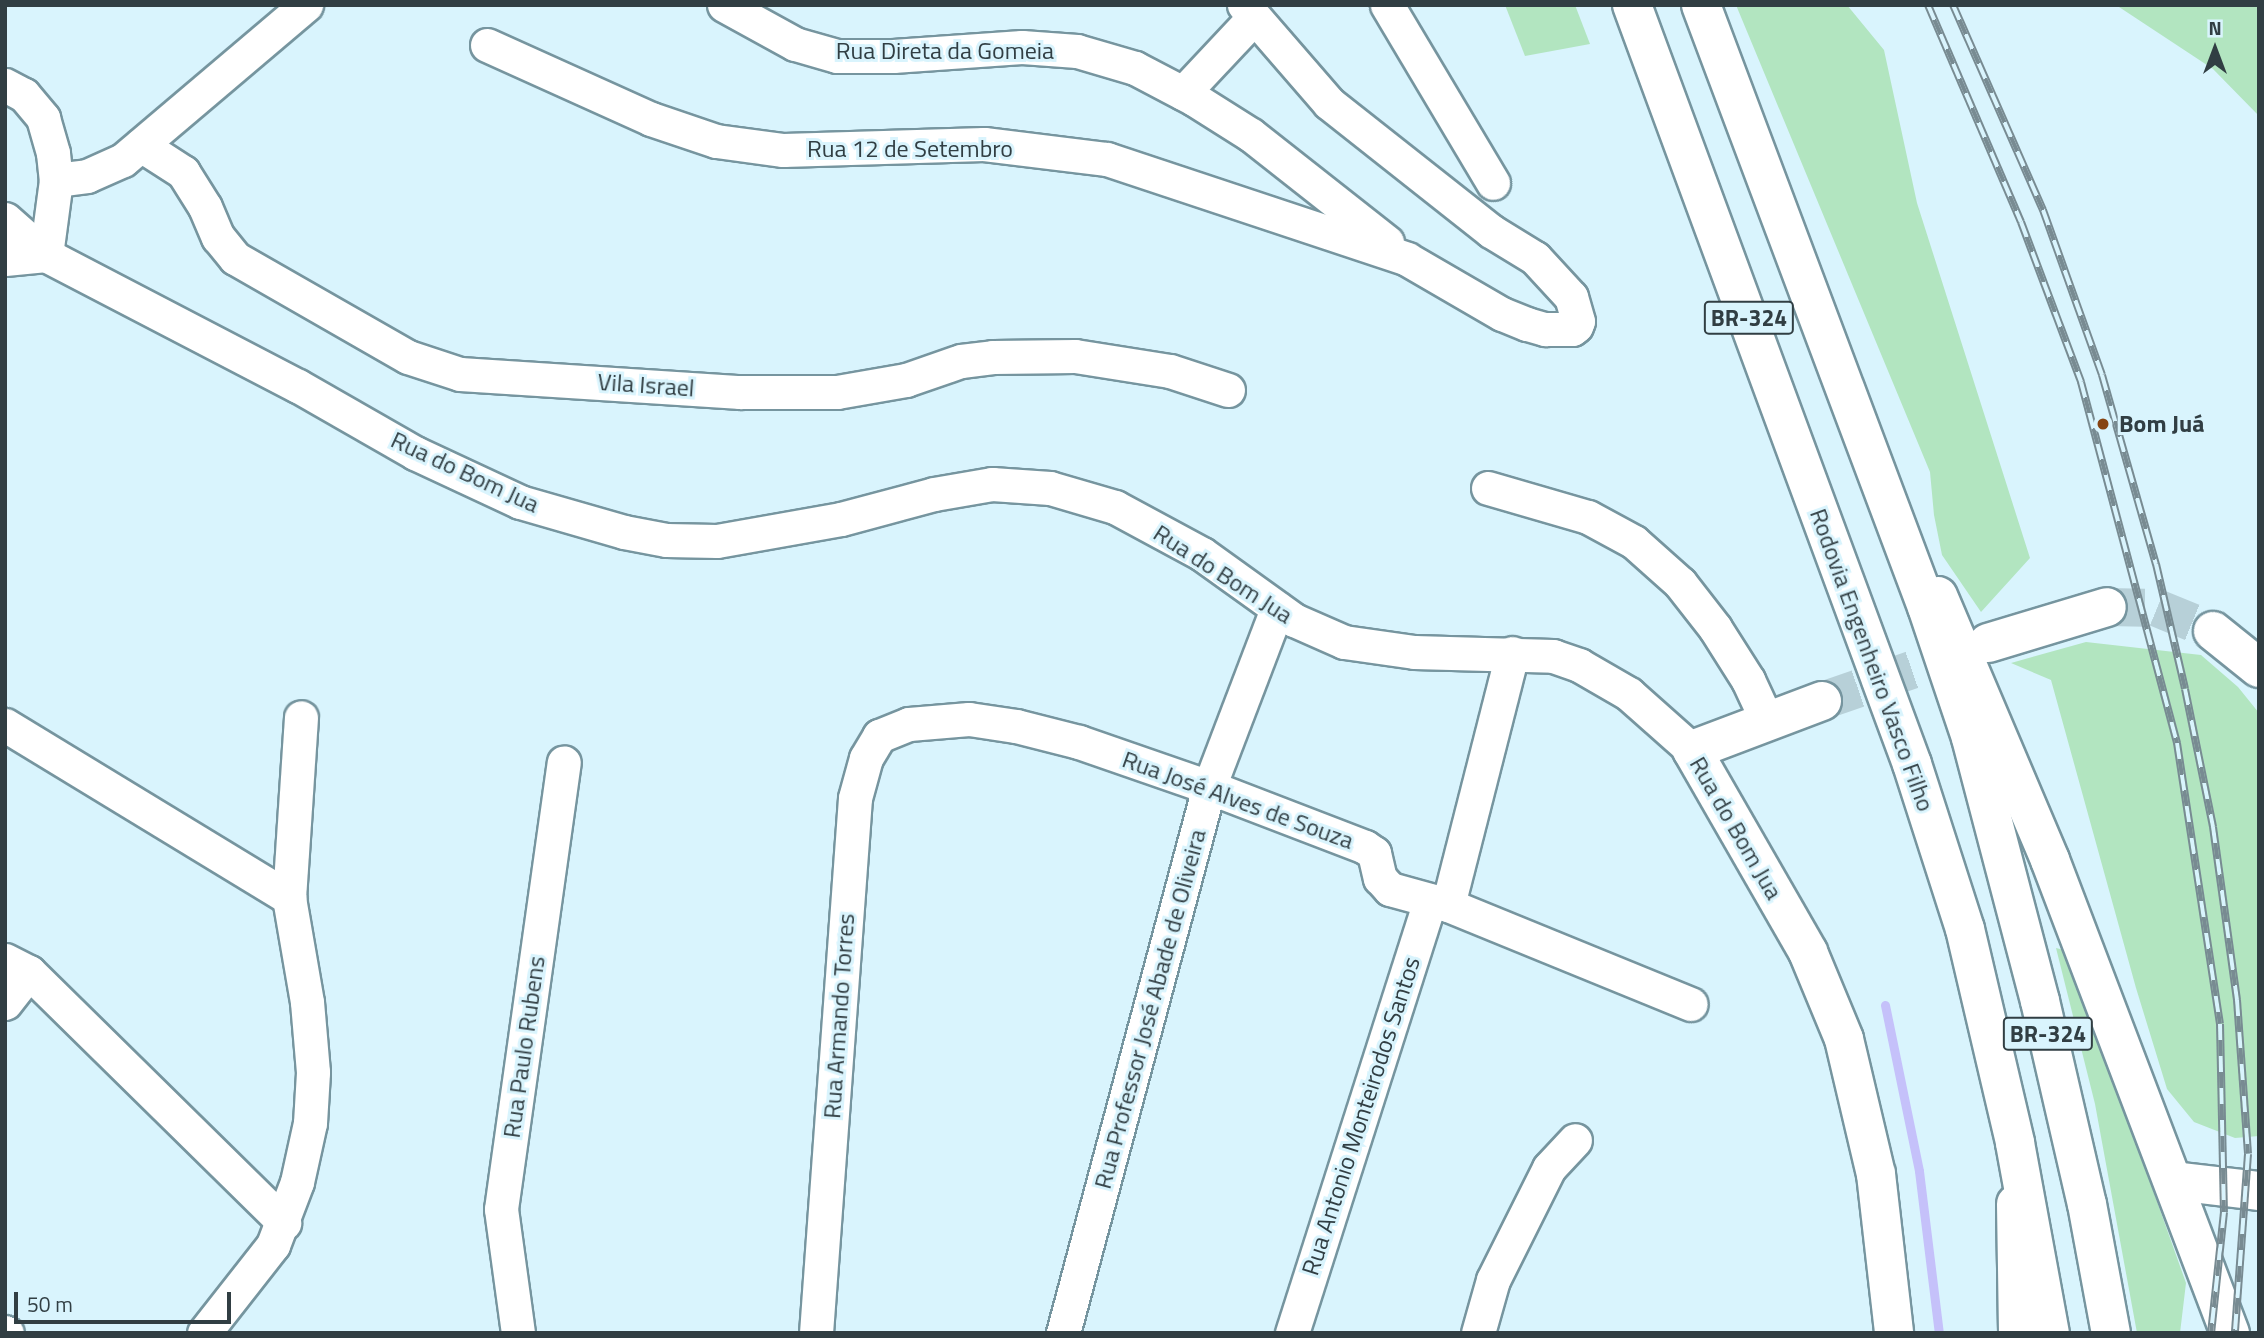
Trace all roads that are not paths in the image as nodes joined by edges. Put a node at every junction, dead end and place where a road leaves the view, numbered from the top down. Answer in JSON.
{"nodes":[{"id":1,"x":306,"y":5,"type":"edge"},
{"id":2,"x":724,"y":5,"type":"edge"},
{"id":3,"x":1387,"y":5,"type":"edge"},
{"id":4,"x":1632,"y":5,"type":"edge"},
{"id":5,"x":1701,"y":5,"type":"edge"},
{"id":6,"x":1244,"y":17,"type":"edge"},
{"id":7,"x":487,"y":45,"type":"dead end"},
{"id":8,"x":5,"y":85,"type":"edge"},
{"id":9,"x":1183,"y":93,"type":"junction"},
{"id":10,"x":141,"y":145,"type":"junction"},
{"id":11,"x":56,"y":180,"type":"junction"},
{"id":12,"x":1493,"y":183,"type":"dead end"},
{"id":13,"x":5,"y":219,"type":"edge"},
{"id":14,"x":46,"y":255,"type":"junction"},
{"id":15,"x":1407,"y":258,"type":"junction"},
{"id":16,"x":5,"y":259,"type":"edge"},
{"id":17,"x":1228,"y":390,"type":"dead end"},
{"id":18,"x":1875,"y":467,"type":"junction"},
{"id":19,"x":1488,"y":488,"type":"dead end"},
{"id":20,"x":2107,"y":607,"type":"tunnel mouth"},
{"id":21,"x":1277,"y":610,"type":"junction"},
{"id":22,"x":1988,"y":643,"type":"tunnel mouth"},
{"id":23,"x":2259,"y":648,"type":"edge"},
{"id":24,"x":1512,"y":653,"type":"junction"},
{"id":25,"x":2259,"y":668,"type":"edge"},
{"id":26,"x":1822,"y":701,"type":"tunnel mouth"},
{"id":27,"x":302,"y":717,"type":"dead end"},
{"id":28,"x":1767,"y":721,"type":"junction"},
{"id":29,"x":909,"y":724,"type":"joint"},
{"id":30,"x":5,"y":725,"type":"edge"},
{"id":31,"x":1692,"y":750,"type":"junction"},
{"id":32,"x":564,"y":762,"type":"dead end"},
{"id":33,"x":1209,"y":787,"type":"junction"},
{"id":34,"x":289,"y":898,"type":"junction"},
{"id":35,"x":1439,"y":902,"type":"junction"},
{"id":36,"x":17,"y":966,"type":"edge"},
{"id":37,"x":5,"y":1003,"type":"edge"},
{"id":38,"x":1691,"y":1004,"type":"dead end"},
{"id":39,"x":1575,"y":1140,"type":"dead end"},
{"id":40,"x":2015,"y":1143,"type":"junction"},
{"id":41,"x":2174,"y":1181,"type":"junction"},
{"id":42,"x":2259,"y":1191,"type":"edge"},
{"id":43,"x":284,"y":1223,"type":"junction"},
{"id":44,"x":204,"y":1333,"type":"edge"},
{"id":45,"x":519,"y":1333,"type":"edge"},
{"id":46,"x":817,"y":1333,"type":"edge"},
{"id":47,"x":1063,"y":1333,"type":"edge"},
{"id":48,"x":1292,"y":1333,"type":"edge"},
{"id":49,"x":1478,"y":1333,"type":"edge"},
{"id":50,"x":1895,"y":1333,"type":"edge"},
{"id":51,"x":2018,"y":1333,"type":"edge"},
{"id":52,"x":2050,"y":1333,"type":"edge"},
{"id":53,"x":2111,"y":1333,"type":"edge"},
{"id":54,"x":2230,"y":1333,"type":"edge"}],
"edges":[{"from":1,"to":10,"type":"street"},
{"from":2,"to":9,"type":"street","name":"Rua Direta da Gomeia"},
{"from":3,"to":12,"type":"street"},
{"from":4,"to":40,"type":"main road","name":"Rodovia Engenheiro Vasco Filho","number":"BR-324"},
{"from":5,"to":18,"type":"main road","number":"BR-324"},
{"from":6,"to":9,"type":"street"},
{"from":6,"to":15,"type":"street","name":"Rua 12 de Setembro"},
{"from":7,"to":15,"type":"street","name":"Rua 12 de Setembro"},
{"from":8,"to":11,"type":"street"},
{"from":9,"to":15,"type":"street","name":"Rua Direta da Gomeia"},
{"from":10,"to":11,"type":"street"},
{"from":10,"to":17,"type":"street","name":"Vila Israel"},
{"from":11,"to":14,"type":"street"},
{"from":13,"to":14,"type":"street","name":"Rua do Bom Jua"},
{"from":14,"to":16,"type":"street"},
{"from":14,"to":21,"type":"street","name":"Rua do Bom Jua"},
{"from":18,"to":41,"type":"main road"},
{"from":18,"to":53,"type":"main road","number":"BR-324"},
{"from":19,"to":28,"type":"street"},
{"from":20,"to":22,"type":"main road"},
{"from":21,"to":24,"type":"street","name":"Rua do Bom Jua"},
{"from":21,"to":33,"type":"street","name":"Rua Professor José Abade de Oliveira"},
{"from":23,"to":25,"type":"main road"},
{"from":24,"to":31,"type":"street","name":"Rua do Bom Jua"},
{"from":24,"to":35,"type":"street","name":"Rua Antonio Monteirodos Santos"},
{"from":26,"to":28,"type":"main road"},
{"from":27,"to":34,"type":"street"},
{"from":28,"to":31,"type":"main road"},
{"from":29,"to":33,"type":"street","name":"Rua José Alves de Souza"},
{"from":29,"to":46,"type":"street","name":"Rua Armando Torres"},
{"from":30,"to":34,"type":"street"},
{"from":31,"to":50,"type":"main road","name":"Rua do Bom Jua"},
{"from":32,"to":45,"type":"street","name":"Rua Paulo Rubens"},
{"from":33,"to":35,"type":"street","name":"Rua José Alves de Souza"},
{"from":33,"to":47,"type":"street","name":"Rua Professor José Abade de Oliveira"},
{"from":34,"to":43,"type":"street"},
{"from":35,"to":38,"type":"street","name":"Rua José Alves de Souza"},
{"from":35,"to":48,"type":"street","name":"Rua Antonio Monteirodos Santos"},
{"from":36,"to":37,"type":"street"},
{"from":36,"to":43,"type":"street"},
{"from":39,"to":49,"type":"street"},
{"from":40,"to":51,"type":"main road"},
{"from":40,"to":52,"type":"main road","name":"Rodovia Engenheiro Vasco Filho","number":"BR-324"},
{"from":41,"to":42,"type":"main road"},
{"from":41,"to":54,"type":"main road"},
{"from":43,"to":44,"type":"street"}]}
